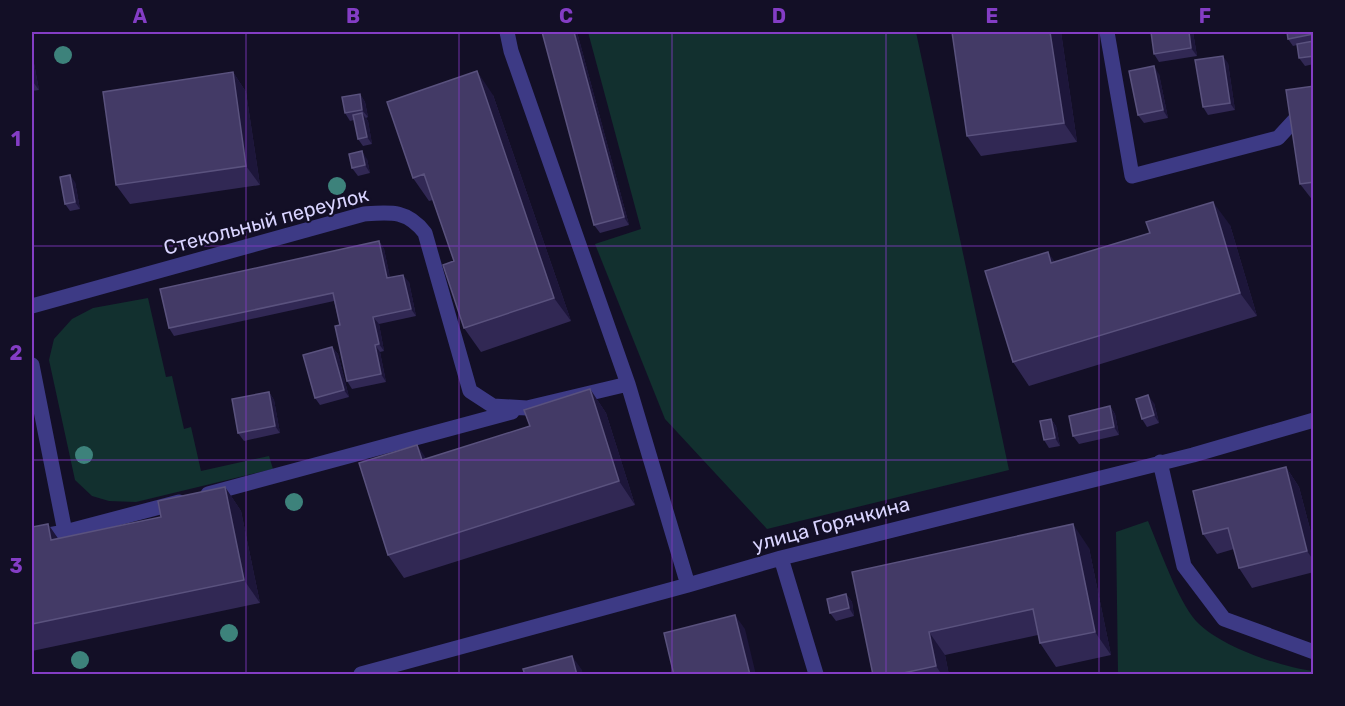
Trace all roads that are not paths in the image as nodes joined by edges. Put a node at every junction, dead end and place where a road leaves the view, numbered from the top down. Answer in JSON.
{"nodes":[{"id":1,"x":507,"y":32,"type":"edge"},
{"id":2,"x":1107,"y":32,"type":"edge"},
{"id":3,"x":1314,"y":99,"type":"edge"},
{"id":4,"x":32,"y":306,"type":"edge"},
{"id":5,"x":32,"y":365,"type":"edge"},
{"id":6,"x":628,"y":384,"type":"junction"},
{"id":7,"x":527,"y":408,"type":"junction"},
{"id":8,"x":1314,"y":420,"type":"edge"},
{"id":9,"x":1160,"y":462,"type":"junction"},
{"id":10,"x":65,"y":532,"type":"junction"},
{"id":11,"x":32,"y":538,"type":"edge"},
{"id":12,"x":781,"y":558,"type":"junction"},
{"id":13,"x":688,"y":585,"type":"junction"},
{"id":14,"x":1314,"y":652,"type":"edge"},
{"id":15,"x":361,"y":675,"type":"edge"},
{"id":16,"x":816,"y":675,"type":"edge"}],
"edges":[{"from":1,"to":6,"type":"street"},
{"from":2,"to":3,"type":"street"},
{"from":4,"to":7,"type":"street","name":"Стекольный переулок"},
{"from":5,"to":10,"type":"street"},
{"from":6,"to":7,"type":"street"},
{"from":6,"to":13,"type":"street"},
{"from":7,"to":10,"type":"street"},
{"from":8,"to":9,"type":"street","name":"улица Горячкина"},
{"from":9,"to":12,"type":"street","name":"улица Горячкина"},
{"from":9,"to":14,"type":"street"},
{"from":10,"to":11,"type":"street"},
{"from":12,"to":13,"type":"street","name":"улица Горячкина"},
{"from":12,"to":16,"type":"street"},
{"from":13,"to":15,"type":"street","name":"улица Горячкина"}]}
